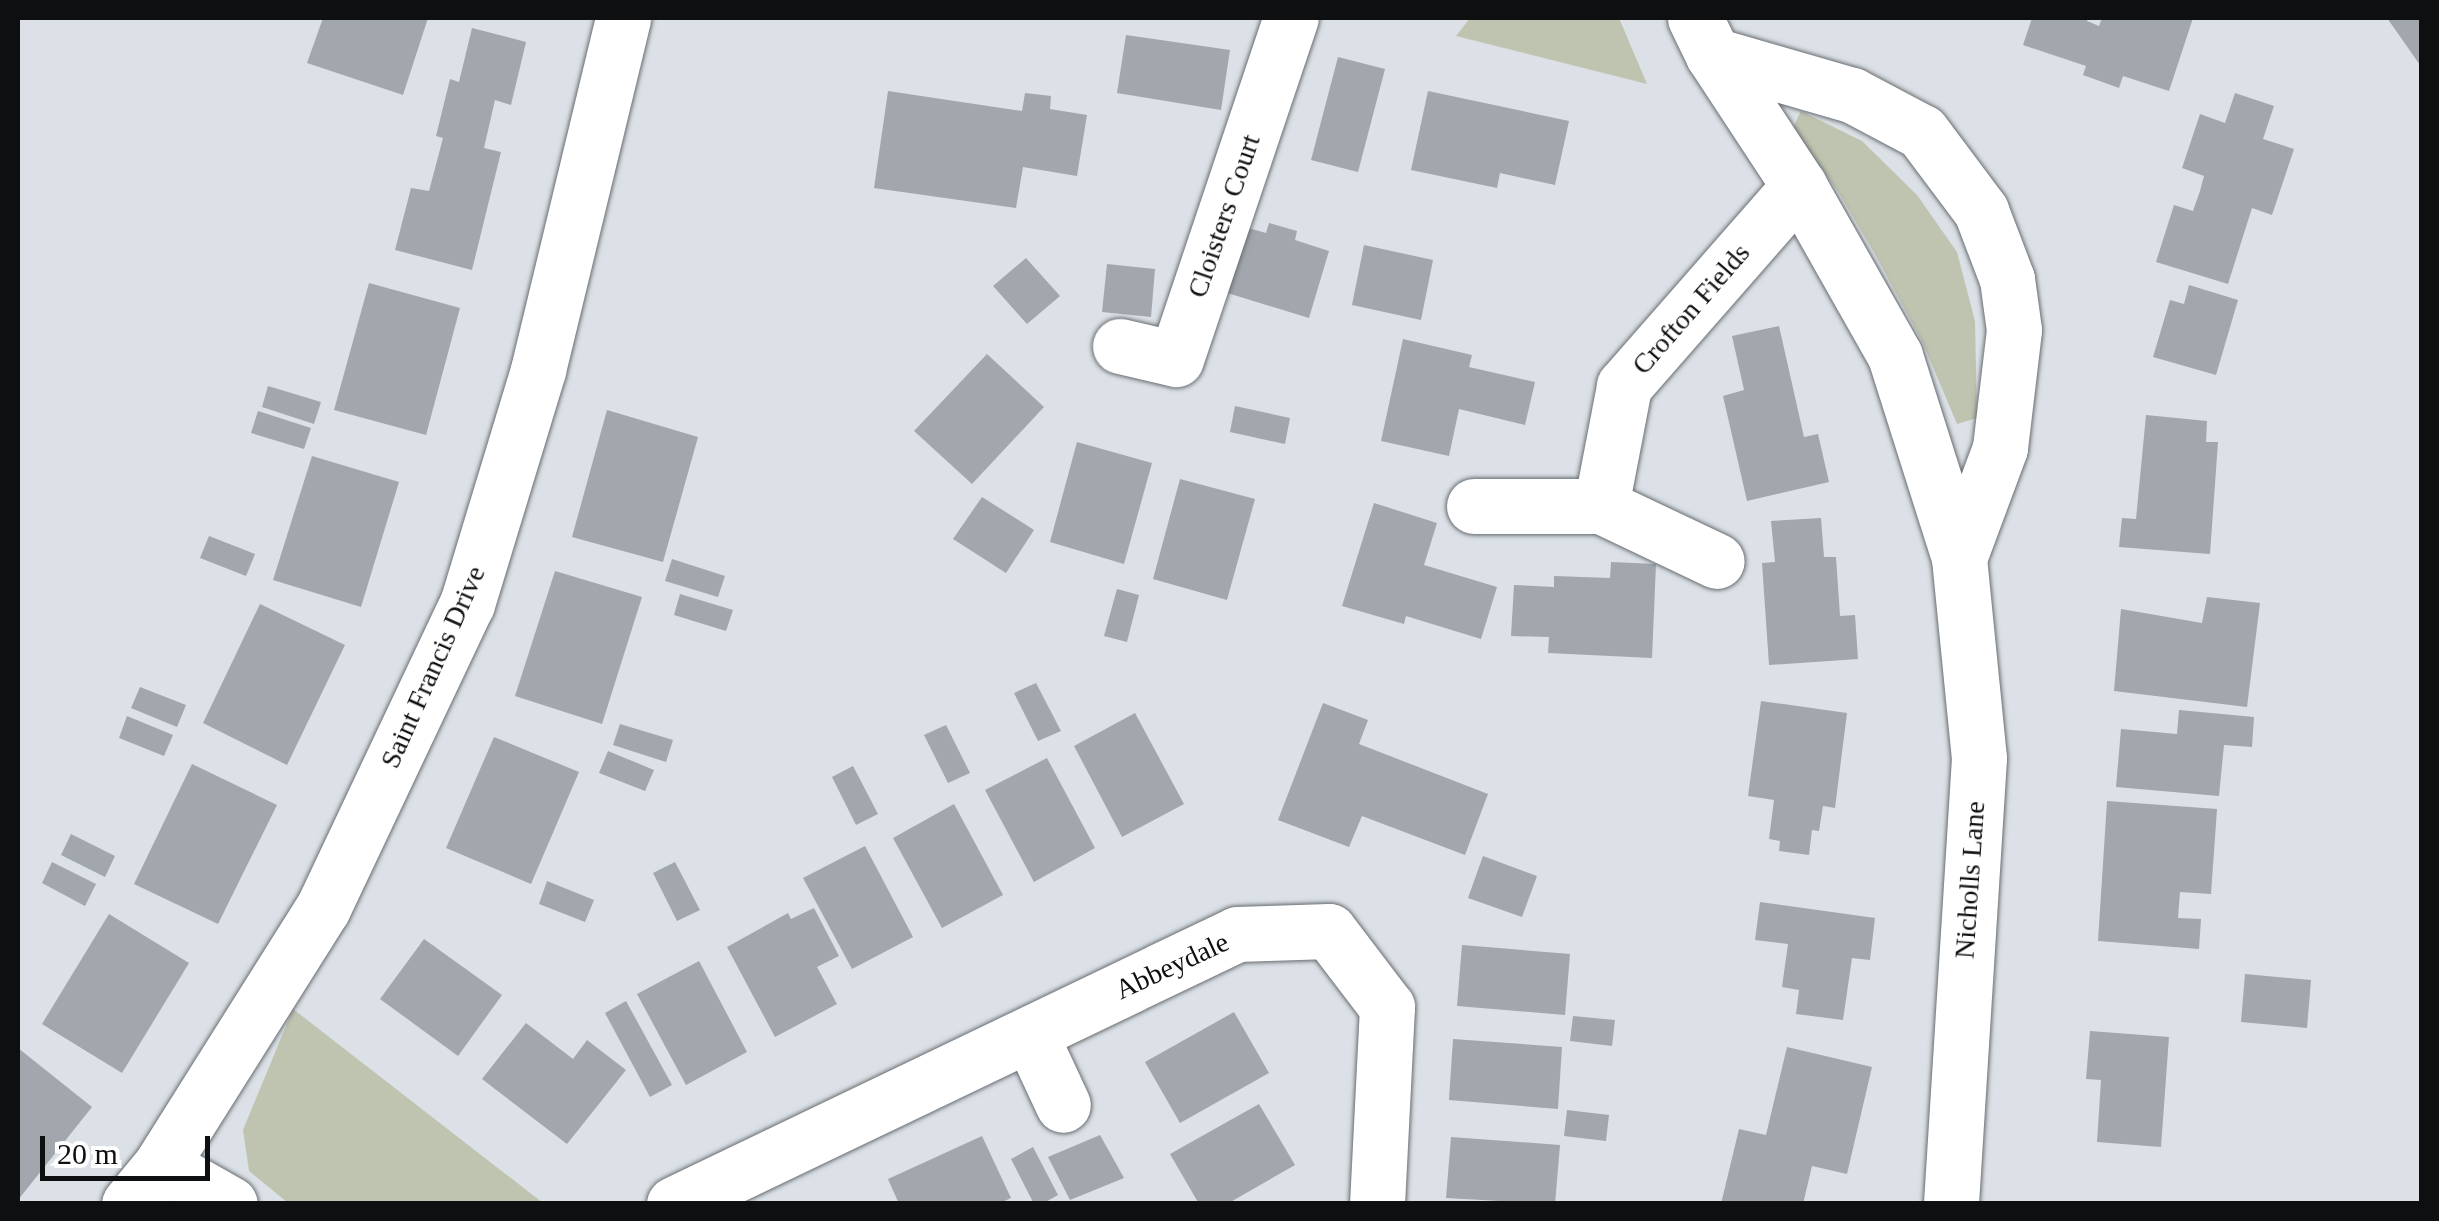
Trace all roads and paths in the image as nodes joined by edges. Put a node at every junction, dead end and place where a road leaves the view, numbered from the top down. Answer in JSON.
{"nodes":[{"id":1,"x":623,"y":18,"type":"edge"},
{"id":2,"x":1291,"y":18,"type":"edge"},
{"id":3,"x":1704,"y":36,"type":"edge"},
{"id":4,"x":1799,"y":186,"type":"junction"},
{"id":5,"x":1120,"y":346,"type":"dead end"},
{"id":6,"x":1474,"y":506,"type":"dead end"},
{"id":7,"x":1601,"y":506,"type":"junction"},
{"id":8,"x":1959,"y":558,"type":"junction"},
{"id":9,"x":1716,"y":560,"type":"dead end"},
{"id":10,"x":1030,"y":1034,"type":"junction"},
{"id":11,"x":1063,"y":1105,"type":"dead end"},
{"id":12,"x":145,"y":1184,"type":"edge"},
{"id":13,"x":230,"y":1204,"type":"edge"},
{"id":14,"x":674,"y":1204,"type":"edge"},
{"id":15,"x":1377,"y":1204,"type":"edge"},
{"id":16,"x":1951,"y":1204,"type":"edge"}],
"edges":[{"from":1,"to":12,"type":"street","name":"Saint Francis Drive"},
{"from":2,"to":5,"type":"street","name":"Cloisters Court"},
{"from":3,"to":4,"type":"street","name":"Nicholls Lane"},
{"from":3,"to":8,"type":"street","name":"Nicholls Lane"},
{"from":4,"to":7,"type":"street","name":"Crofton Fields"},
{"from":4,"to":8,"type":"street","name":"Nicholls Lane"},
{"from":6,"to":7,"type":"street"},
{"from":7,"to":9,"type":"street"},
{"from":8,"to":16,"type":"street","name":"Nicholls Lane"},
{"from":10,"to":11,"type":"street"},
{"from":10,"to":14,"type":"street","name":"Abbeydale"},
{"from":10,"to":15,"type":"street","name":"Abbeydale"},
{"from":12,"to":13,"type":"street"}]}
